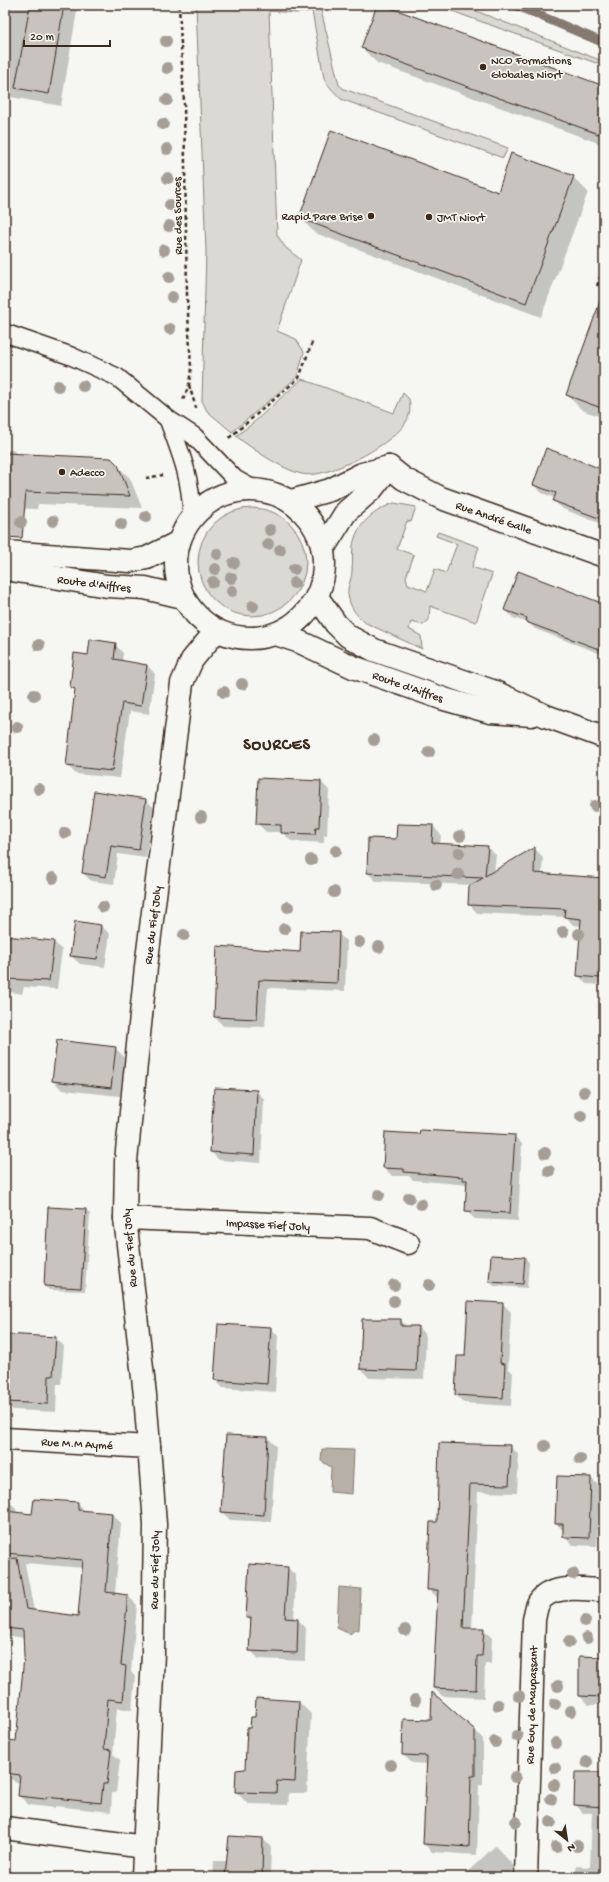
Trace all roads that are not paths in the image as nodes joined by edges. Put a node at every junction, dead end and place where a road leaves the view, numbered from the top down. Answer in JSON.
{"nodes":[{"id":1,"x":5,"y":333,"type":"edge"},
{"id":2,"x":168,"y":420,"type":"junction"},
{"id":3,"x":389,"y":467,"type":"junction"},
{"id":4,"x":253,"y":489,"type":"junction"},
{"id":5,"x":291,"y":501,"type":"junction"},
{"id":6,"x":192,"y":517,"type":"junction"},
{"id":7,"x":179,"y":542,"type":"junction"},
{"id":8,"x":323,"y":549,"type":"junction"},
{"id":9,"x":5,"y":552,"type":"edge"},
{"id":10,"x":604,"y":556,"type":"edge"},
{"id":11,"x":5,"y":569,"type":"edge"},
{"id":12,"x":183,"y":597,"type":"junction"},
{"id":13,"x":317,"y":597,"type":"junction"},
{"id":14,"x":216,"y":631,"type":"junction"},
{"id":15,"x":276,"y":634,"type":"junction"},
{"id":16,"x":546,"y":716,"type":"junction"},
{"id":17,"x":604,"y":737,"type":"edge"},
{"id":18,"x":125,"y":1218,"type":"junction"},
{"id":19,"x":408,"y":1243,"type":"dead end"},
{"id":20,"x":5,"y":1439,"type":"edge"},
{"id":21,"x":149,"y":1447,"type":"junction"},
{"id":22,"x":604,"y":1590,"type":"edge"},
{"id":23,"x":5,"y":1828,"type":"edge"},
{"id":24,"x":144,"y":1847,"type":"junction"},
{"id":25,"x":143,"y":1877,"type":"edge"},
{"id":26,"x":526,"y":1877,"type":"edge"}],
"edges":[{"from":1,"to":2,"type":"lane"},
{"from":2,"to":4,"type":"lane"},
{"from":2,"to":6,"type":"lane"},
{"from":3,"to":5,"type":"street"},
{"from":3,"to":8,"type":"street"},
{"from":3,"to":10,"type":"street","name":"Rue André Galle"},
{"from":4,"to":5,"type":"street"},
{"from":4,"to":6,"type":"street"},
{"from":5,"to":8,"type":"street"},
{"from":6,"to":7,"type":"street"},
{"from":7,"to":9,"type":"street","name":"Route d'Aiffres"},
{"from":7,"to":12,"type":"street"},
{"from":8,"to":13,"type":"street"},
{"from":11,"to":12,"type":"street","name":"Route d'Aiffres"},
{"from":12,"to":14,"type":"street"},
{"from":13,"to":15,"type":"street"},
{"from":13,"to":16,"type":"street","name":"Route d'Aiffres"},
{"from":14,"to":15,"type":"street"},
{"from":14,"to":18,"type":"street","name":"Rue du Fief Joly"},
{"from":15,"to":16,"type":"street","name":"Route d'Aiffres"},
{"from":16,"to":17,"type":"street","name":"Route d'Aiffres"},
{"from":18,"to":19,"type":"street","name":"Impasse Fief Joly"},
{"from":18,"to":21,"type":"street","name":"Rue du Fief Joly"},
{"from":20,"to":21,"type":"street","name":"Rue M.M Aymé"},
{"from":21,"to":24,"type":"street","name":"Rue du Fief Joly"},
{"from":22,"to":26,"type":"street","name":"Rue Guy de Maupassant"},
{"from":23,"to":24,"type":"street"},
{"from":24,"to":25,"type":"street","name":"Rue du Fief Joly"}]}
